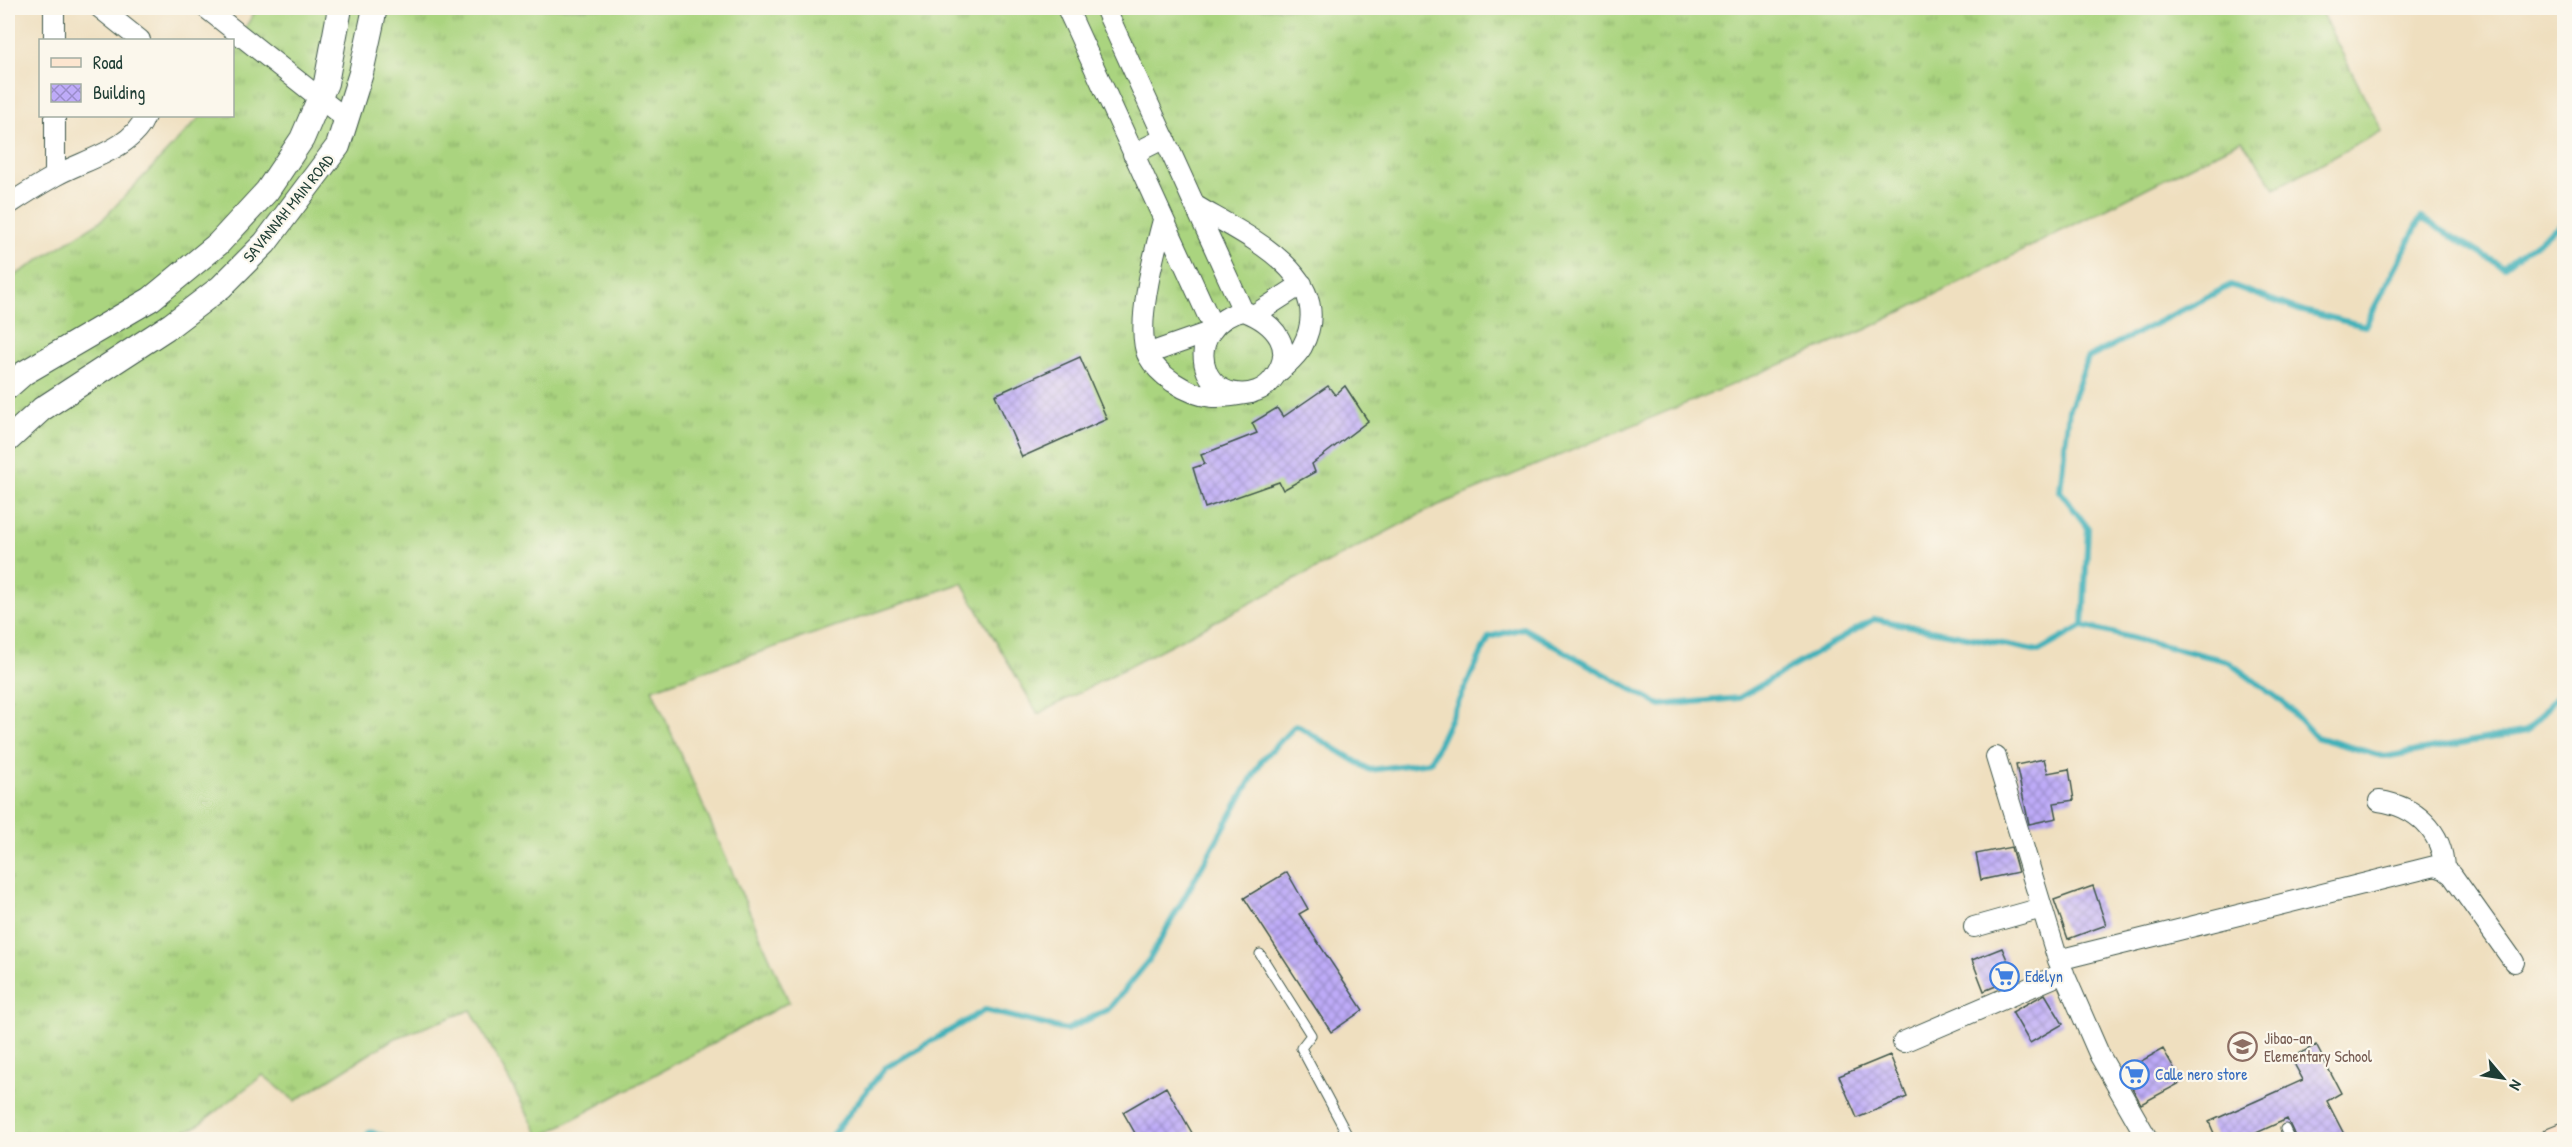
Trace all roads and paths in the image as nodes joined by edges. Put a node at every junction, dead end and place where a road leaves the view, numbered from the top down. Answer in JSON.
{"nodes":[{"id":1,"x":54,"y":8,"type":"edge"},
{"id":2,"x":100,"y":8,"type":"edge"},
{"id":3,"x":206,"y":8,"type":"edge"},
{"id":4,"x":340,"y":8,"type":"edge"},
{"id":5,"x":375,"y":8,"type":"edge"},
{"id":6,"x":1067,"y":8,"type":"edge"},
{"id":7,"x":1105,"y":8,"type":"edge"},
{"id":8,"x":54,"y":39,"type":"edge"},
{"id":9,"x":139,"y":39,"type":"edge"},
{"id":10,"x":319,"y":99,"type":"junction"},
{"id":11,"x":55,"y":117,"type":"edge"},
{"id":12,"x":145,"y":117,"type":"edge"},
{"id":13,"x":346,"y":119,"type":"junction"},
{"id":14,"x":1165,"y":138,"type":"junction"},
{"id":15,"x":1133,"y":154,"type":"junction"},
{"id":16,"x":55,"y":175,"type":"junction"},
{"id":17,"x":8,"y":205,"type":"edge"},
{"id":18,"x":1196,"y":206,"type":"junction"},
{"id":19,"x":1163,"y":220,"type":"junction"},
{"id":20,"x":1302,"y":284,"type":"junction"},
{"id":21,"x":1248,"y":313,"type":"junction"},
{"id":22,"x":1212,"y":329,"type":"junction"},
{"id":23,"x":1147,"y":354,"type":"junction"},
{"id":24,"x":1280,"y":371,"type":"junction"},
{"id":25,"x":8,"y":387,"type":"edge"},
{"id":26,"x":1252,"y":393,"type":"junction"},
{"id":27,"x":8,"y":440,"type":"edge"},
{"id":28,"x":1996,"y":757,"type":"dead end"},
{"id":29,"x":2379,"y":801,"type":"dead end"},
{"id":30,"x":2444,"y":869,"type":"junction"},
{"id":31,"x":2042,"y":908,"type":"junction"},
{"id":32,"x":1974,"y":927,"type":"dead end"},
{"id":33,"x":1260,"y":954,"type":"dead end"},
{"id":34,"x":2514,"y":962,"type":"dead end"},
{"id":35,"x":2061,"y":967,"type":"junction"},
{"id":36,"x":1903,"y":1042,"type":"dead end"},
{"id":37,"x":2285,"y":1129,"type":"dead end"},
{"id":38,"x":2565,"y":1136,"type":"edge"},
{"id":39,"x":1350,"y":1140,"type":"edge"},
{"id":40,"x":2148,"y":1140,"type":"edge"},
{"id":41,"x":2290,"y":1140,"type":"edge"},
{"id":42,"x":2554,"y":1140,"type":"edge"}],
"edges":[{"from":1,"to":8,"type":"street"},
{"from":2,"to":9,"type":"street"},
{"from":3,"to":10,"type":"street"},
{"from":4,"to":10,"type":"street","name":"SAVANNAH MAIN ROAD"},
{"from":5,"to":13,"type":"street","name":"SAVANNAH MAIN ROAD"},
{"from":6,"to":15,"type":"street"},
{"from":7,"to":14,"type":"street"},
{"from":10,"to":13,"type":"street"},
{"from":10,"to":25,"type":"street","name":"SAVANNAH MAIN ROAD"},
{"from":11,"to":16,"type":"street"},
{"from":12,"to":16,"type":"street"},
{"from":13,"to":27,"type":"street","name":"SAVANNAH MAIN ROAD"},
{"from":14,"to":15,"type":"street"},
{"from":14,"to":18,"type":"street"},
{"from":15,"to":19,"type":"street"},
{"from":16,"to":17,"type":"street"},
{"from":18,"to":20,"type":"street"},
{"from":18,"to":21,"type":"street"},
{"from":19,"to":22,"type":"street"},
{"from":19,"to":23,"type":"street"},
{"from":20,"to":21,"type":"street"},
{"from":20,"to":24,"type":"street"},
{"from":21,"to":22,"type":"street"},
{"from":21,"to":24,"type":"street"},
{"from":22,"to":23,"type":"street"},
{"from":22,"to":26,"type":"street"},
{"from":23,"to":26,"type":"street"},
{"from":24,"to":26,"type":"street"},
{"from":28,"to":31,"type":"street"},
{"from":29,"to":30,"type":"street"},
{"from":30,"to":34,"type":"street"},
{"from":30,"to":35,"type":"street"},
{"from":31,"to":32,"type":"street"},
{"from":31,"to":35,"type":"street"},
{"from":33,"to":39,"type":"lane"},
{"from":35,"to":36,"type":"street"},
{"from":35,"to":40,"type":"street"},
{"from":37,"to":41,"type":"lane"},
{"from":38,"to":42,"type":"main road"}]}
